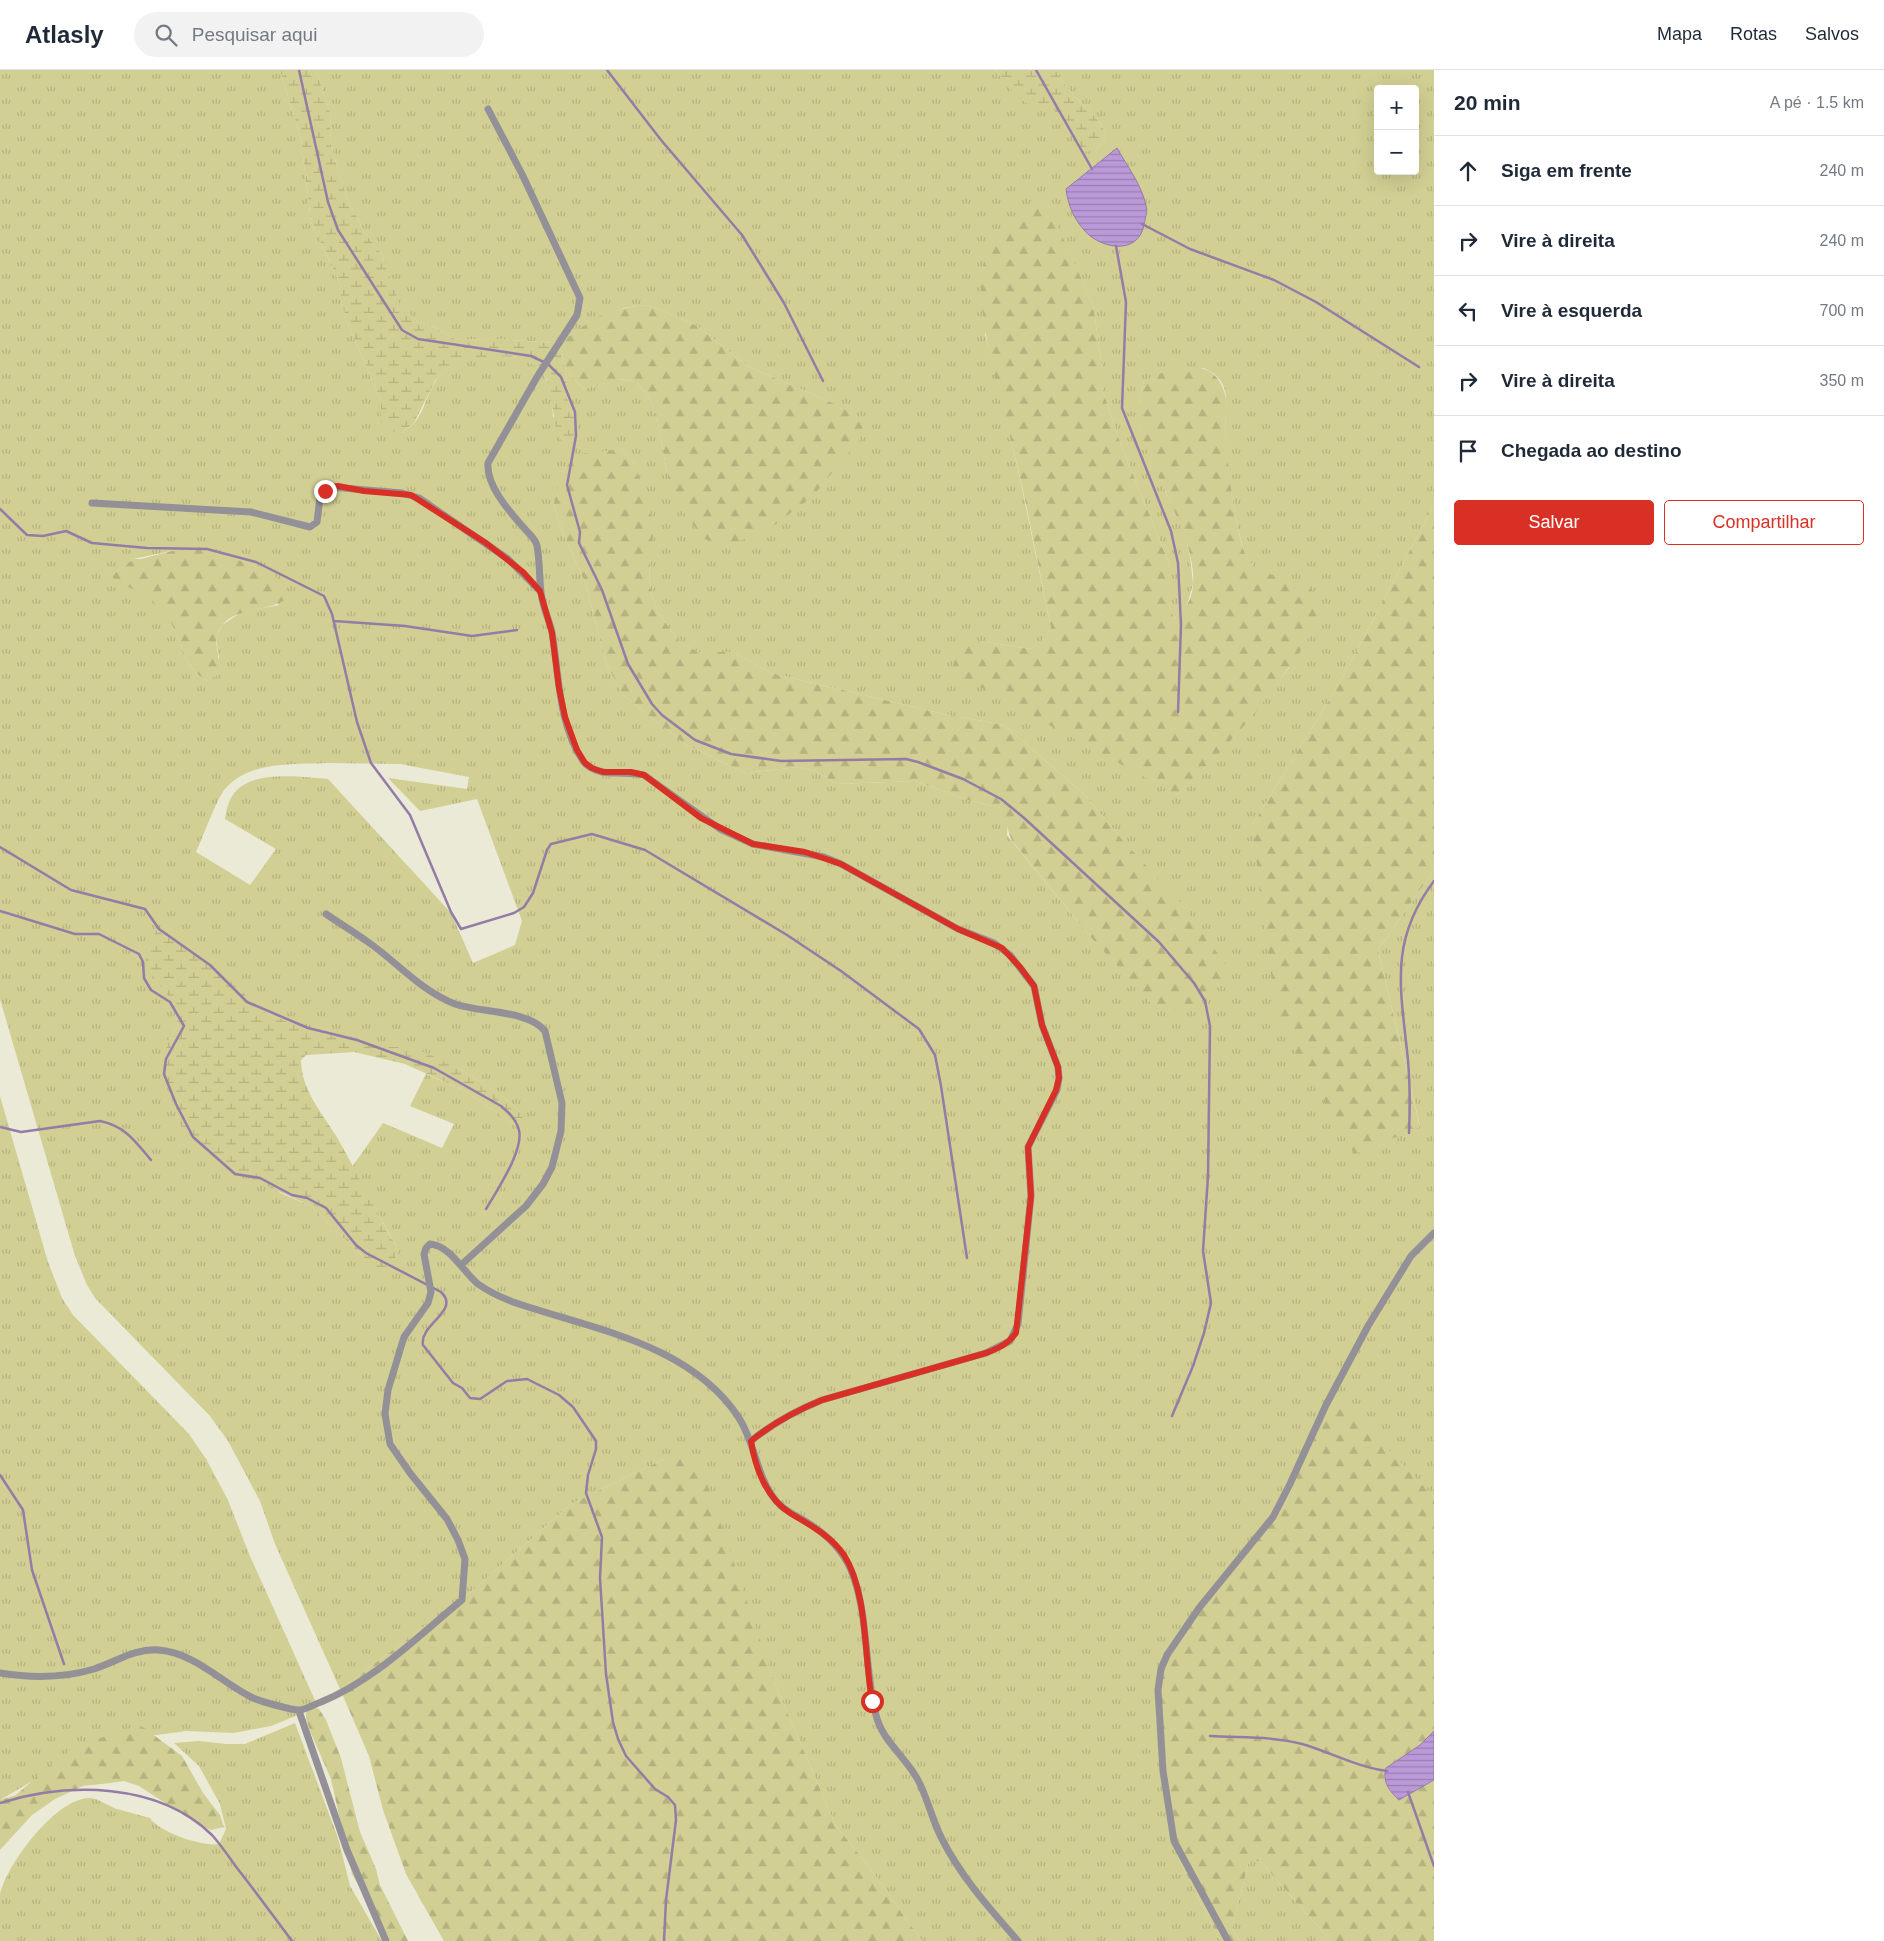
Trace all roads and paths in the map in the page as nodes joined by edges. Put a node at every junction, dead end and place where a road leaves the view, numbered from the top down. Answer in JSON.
{"nodes":[{"id":1,"x":488,"y":109,"type":"dead end"},
{"id":2,"x":92,"y":503,"type":"dead end"},
{"id":3,"x":540,"y":591,"type":"junction"},
{"id":4,"x":326,"y":914,"type":"dead end"},
{"id":5,"x":1434,"y":1232,"type":"edge"},
{"id":6,"x":461,"y":1265,"type":"junction"},
{"id":7,"x":751,"y":1441,"type":"junction"},
{"id":8,"x":0,"y":1673,"type":"edge"},
{"id":9,"x":299,"y":1711,"type":"junction"},
{"id":10,"x":386,"y":1941,"type":"edge"},
{"id":11,"x":1018,"y":1941,"type":"edge"},
{"id":12,"x":1228,"y":1941,"type":"edge"}],
"edges":[{"from":1,"to":3,"type":"street"},
{"from":2,"to":3,"type":"street"},
{"from":3,"to":7,"type":"street"},
{"from":4,"to":6,"type":"street"},
{"from":5,"to":12,"type":"street"},
{"from":6,"to":7,"type":"street"},
{"from":6,"to":9,"type":"street"},
{"from":7,"to":11,"type":"street"},
{"from":8,"to":9,"type":"street"},
{"from":9,"to":10,"type":"street"}]}
